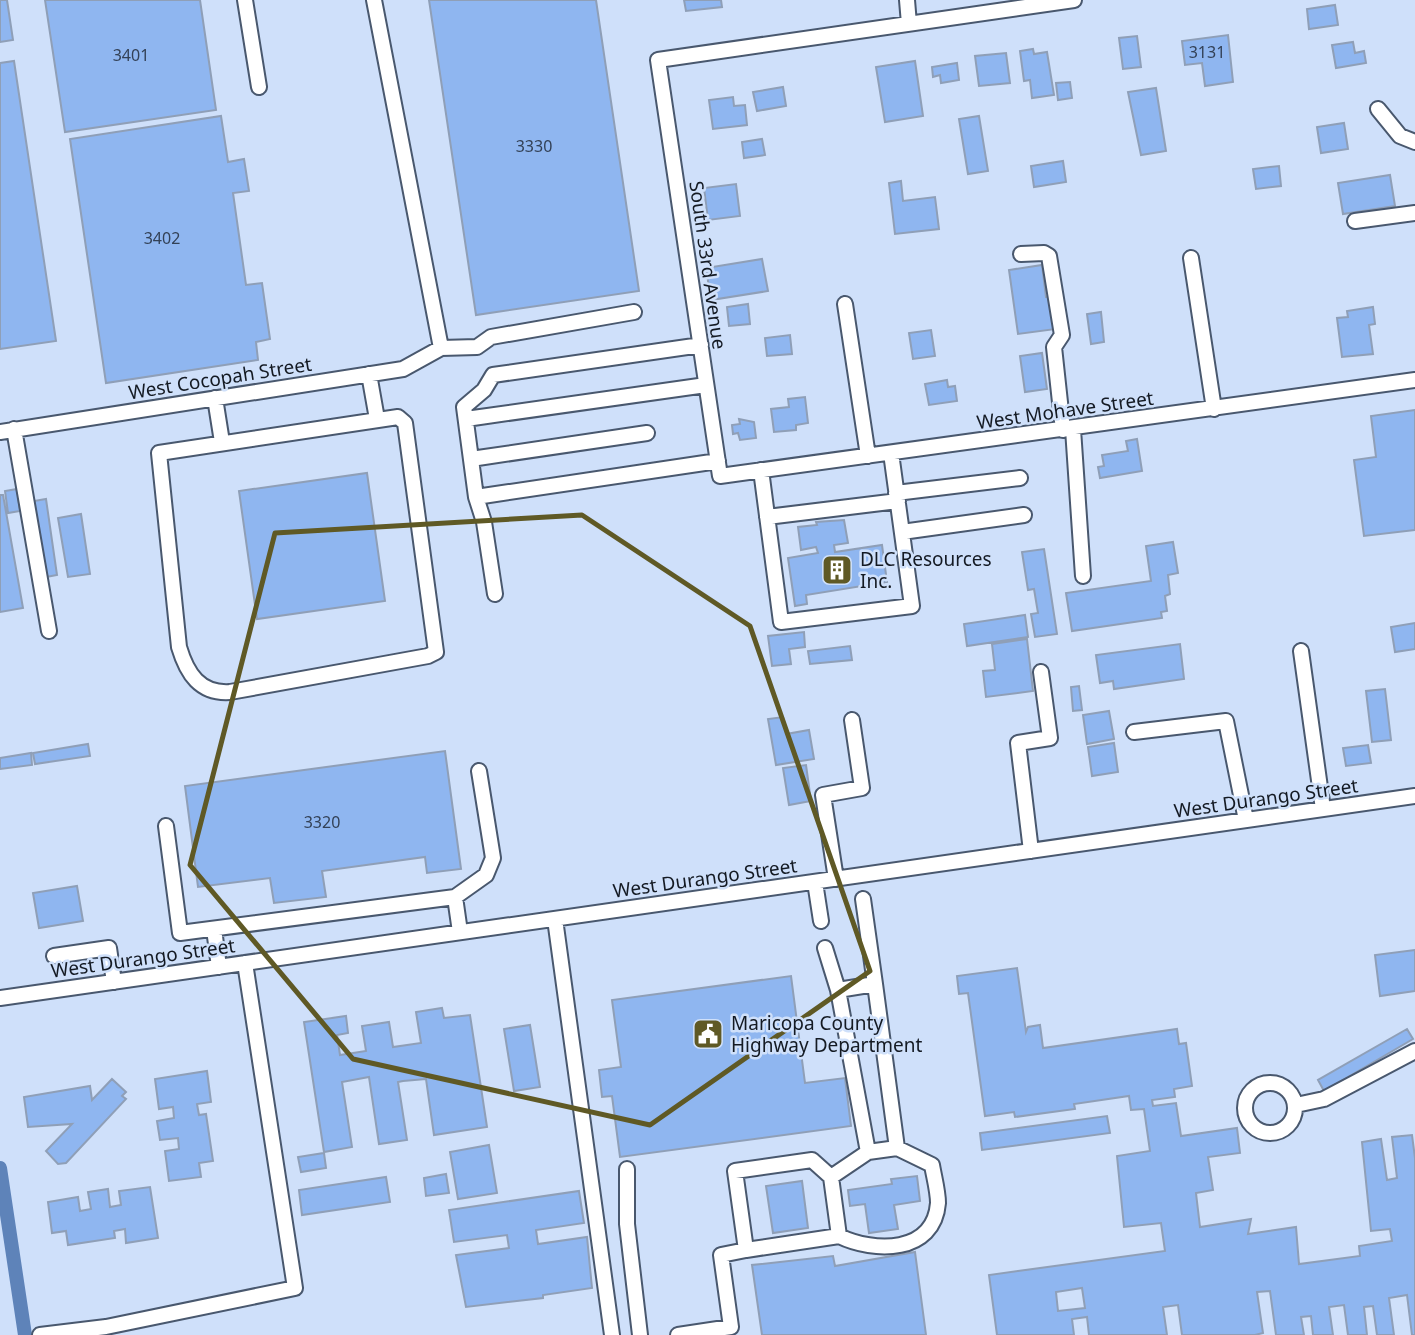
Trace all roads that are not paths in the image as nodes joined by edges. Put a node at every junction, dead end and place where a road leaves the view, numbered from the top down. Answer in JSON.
{"nodes":[{"id":1,"x":245,"y":0,"type":"edge"},
{"id":2,"x":373,"y":0,"type":"edge"},
{"id":3,"x":907,"y":0,"type":"edge"},
{"id":4,"x":1074,"y":0,"type":"edge"},
{"id":5,"x":1016,"y":4,"type":"edge"},
{"id":6,"x":909,"y":24,"type":"junction"},
{"id":7,"x":259,"y":87,"type":"dead end"},
{"id":8,"x":1378,"y":109,"type":"dead end"},
{"id":9,"x":1415,"y":142,"type":"edge"},
{"id":10,"x":1415,"y":213,"type":"edge"},
{"id":11,"x":1355,"y":221,"type":"dead end"},
{"id":12,"x":1021,"y":254,"type":"dead end"},
{"id":13,"x":1191,"y":258,"type":"dead end"},
{"id":14,"x":845,"y":304,"type":"dead end"},
{"id":15,"x":634,"y":312,"type":"dead end"},
{"id":16,"x":701,"y":345,"type":"junction"},
{"id":17,"x":441,"y":348,"type":"junction"},
{"id":18,"x":369,"y":374,"type":"junction"},
{"id":19,"x":1415,"y":380,"type":"edge"},
{"id":20,"x":706,"y":385,"type":"junction"},
{"id":21,"x":215,"y":398,"type":"junction"},
{"id":22,"x":1214,"y":409,"type":"junction"},
{"id":23,"x":377,"y":419,"type":"junction"},
{"id":24,"x":466,"y":419,"type":"junction"},
{"id":25,"x":1068,"y":429,"type":"junction"},
{"id":26,"x":7,"y":430,"type":"edge"},
{"id":27,"x":647,"y":433,"type":"dead end"},
{"id":28,"x":222,"y":442,"type":"junction"},
{"id":29,"x":891,"y":453,"type":"junction"},
{"id":30,"x":868,"y":456,"type":"junction"},
{"id":31,"x":471,"y":459,"type":"junction"},
{"id":32,"x":719,"y":468,"type":"junction"},
{"id":33,"x":761,"y":470,"type":"junction"},
{"id":34,"x":1020,"y":478,"type":"dead end"},
{"id":35,"x":477,"y":497,"type":"junction"},
{"id":36,"x":897,"y":497,"type":"junction"},
{"id":37,"x":1024,"y":515,"type":"dead end"},
{"id":38,"x":767,"y":517,"type":"junction"},
{"id":39,"x":902,"y":532,"type":"junction"},
{"id":40,"x":1083,"y":576,"type":"dead end"},
{"id":41,"x":495,"y":594,"type":"dead end"},
{"id":42,"x":49,"y":631,"type":"dead end"},
{"id":43,"x":1301,"y":651,"type":"dead end"},
{"id":44,"x":1041,"y":672,"type":"dead end"},
{"id":45,"x":852,"y":720,"type":"dead end"},
{"id":46,"x":1134,"y":732,"type":"dead end"},
{"id":47,"x":479,"y":771,"type":"dead end"},
{"id":48,"x":1415,"y":796,"type":"edge"},
{"id":49,"x":1323,"y":809,"type":"junction"},
{"id":50,"x":1246,"y":820,"type":"junction"},
{"id":51,"x":166,"y":826,"type":"dead end"},
{"id":52,"x":1031,"y":851,"type":"junction"},
{"id":53,"x":836,"y":879,"type":"junction"},
{"id":54,"x":815,"y":882,"type":"junction"},
{"id":55,"x":455,"y":897,"type":"junction"},
{"id":56,"x":863,"y":899,"type":"dead end"},
{"id":57,"x":555,"y":919,"type":"junction"},
{"id":58,"x":821,"y":921,"type":"dead end"},
{"id":59,"x":214,"y":929,"type":"junction"},
{"id":60,"x":460,"y":932,"type":"junction"},
{"id":61,"x":825,"y":948,"type":"dead end"},
{"id":62,"x":54,"y":956,"type":"dead end"},
{"id":63,"x":245,"y":963,"type":"junction"},
{"id":64,"x":219,"y":967,"type":"junction"},
{"id":65,"x":114,"y":982,"type":"junction"},
{"id":66,"x":875,"y":984,"type":"junction"},
{"id":67,"x":838,"y":990,"type":"junction"},
{"id":68,"x":0,"y":998,"type":"edge"},
{"id":69,"x":1415,"y":1051,"type":"edge"},
{"id":70,"x":1296,"y":1105,"type":"dead end"},
{"id":71,"x":897,"y":1148,"type":"junction"},
{"id":72,"x":868,"y":1152,"type":"junction"},
{"id":73,"x":627,"y":1169,"type":"dead end"},
{"id":74,"x":831,"y":1177,"type":"junction"},
{"id":75,"x":839,"y":1236,"type":"junction"},
{"id":76,"x":746,"y":1250,"type":"junction"},
{"id":77,"x":40,"y":1335,"type":"edge"},
{"id":78,"x":612,"y":1335,"type":"edge"},
{"id":79,"x":640,"y":1335,"type":"edge"},
{"id":80,"x":678,"y":1335,"type":"edge"}],
"edges":[{"from":1,"to":7,"type":"street"},
{"from":2,"to":17,"type":"street"},
{"from":3,"to":6,"type":"street"},
{"from":4,"to":5,"type":"street"},
{"from":5,"to":6,"type":"street"},
{"from":6,"to":16,"type":"street","name":"South 33rd Avenue"},
{"from":8,"to":9,"type":"street"},
{"from":10,"to":11,"type":"street"},
{"from":12,"to":25,"type":"street"},
{"from":13,"to":22,"type":"street"},
{"from":14,"to":30,"type":"street"},
{"from":15,"to":17,"type":"street"},
{"from":16,"to":20,"type":"street","name":"South 33rd Avenue"},
{"from":16,"to":24,"type":"street"},
{"from":17,"to":18,"type":"street","name":"West Cocopah Street"},
{"from":18,"to":21,"type":"street","name":"West Cocopah Street"},
{"from":18,"to":23,"type":"street"},
{"from":19,"to":22,"type":"street","name":"West Mohave Street"},
{"from":20,"to":24,"type":"street"},
{"from":20,"to":32,"type":"street","name":"South 33rd Avenue"},
{"from":21,"to":26,"type":"street","name":"West Cocopah Street"},
{"from":21,"to":28,"type":"street"},
{"from":22,"to":25,"type":"street","name":"West Mohave Street"},
{"from":23,"to":28,"type":"street"},
{"from":23,"to":28,"type":"street"},
{"from":24,"to":31,"type":"street"},
{"from":25,"to":29,"type":"street","name":"West Mohave Street"},
{"from":25,"to":40,"type":"street"},
{"from":26,"to":42,"type":"street"},
{"from":27,"to":31,"type":"street"},
{"from":29,"to":30,"type":"street","name":"West Mohave Street"},
{"from":29,"to":36,"type":"street"},
{"from":30,"to":33,"type":"street","name":"West Mohave Street"},
{"from":31,"to":35,"type":"street"},
{"from":32,"to":33,"type":"street","name":"West Mohave Street"},
{"from":32,"to":35,"type":"street","name":"West Mohave Street"},
{"from":33,"to":38,"type":"street"},
{"from":34,"to":36,"type":"street"},
{"from":35,"to":41,"type":"street"},
{"from":36,"to":38,"type":"street"},
{"from":36,"to":39,"type":"street"},
{"from":37,"to":39,"type":"street"},
{"from":38,"to":39,"type":"street"},
{"from":43,"to":49,"type":"street"},
{"from":44,"to":52,"type":"street"},
{"from":45,"to":53,"type":"street"},
{"from":46,"to":50,"type":"street"},
{"from":47,"to":55,"type":"street"},
{"from":48,"to":49,"type":"street","name":"West Durango Street"},
{"from":49,"to":50,"type":"street","name":"West Durango Street"},
{"from":50,"to":52,"type":"street","name":"West Durango Street"},
{"from":51,"to":59,"type":"street"},
{"from":52,"to":53,"type":"street","name":"West Durango Street"},
{"from":53,"to":54,"type":"street","name":"West Durango Street"},
{"from":54,"to":57,"type":"street","name":"West Durango Street"},
{"from":54,"to":58,"type":"street"},
{"from":55,"to":59,"type":"street"},
{"from":55,"to":60,"type":"street"},
{"from":56,"to":66,"type":"street"},
{"from":57,"to":60,"type":"street","name":"West Durango Street"},
{"from":57,"to":78,"type":"street"},
{"from":59,"to":64,"type":"street"},
{"from":60,"to":63,"type":"street","name":"West Durango Street"},
{"from":61,"to":67,"type":"street"},
{"from":62,"to":65,"type":"street"},
{"from":63,"to":64,"type":"street","name":"West Durango Street"},
{"from":63,"to":77,"type":"street"},
{"from":64,"to":65,"type":"street","name":"West Durango Street"},
{"from":65,"to":68,"type":"street","name":"West Durango Street"},
{"from":66,"to":67,"type":"street"},
{"from":66,"to":71,"type":"street"},
{"from":67,"to":72,"type":"street"},
{"from":69,"to":70,"type":"street"},
{"from":71,"to":72,"type":"street"},
{"from":71,"to":75,"type":"street"},
{"from":72,"to":74,"type":"street"},
{"from":73,"to":79,"type":"street"},
{"from":74,"to":75,"type":"street"},
{"from":74,"to":76,"type":"street"},
{"from":75,"to":76,"type":"street"},
{"from":76,"to":80,"type":"street"}]}
